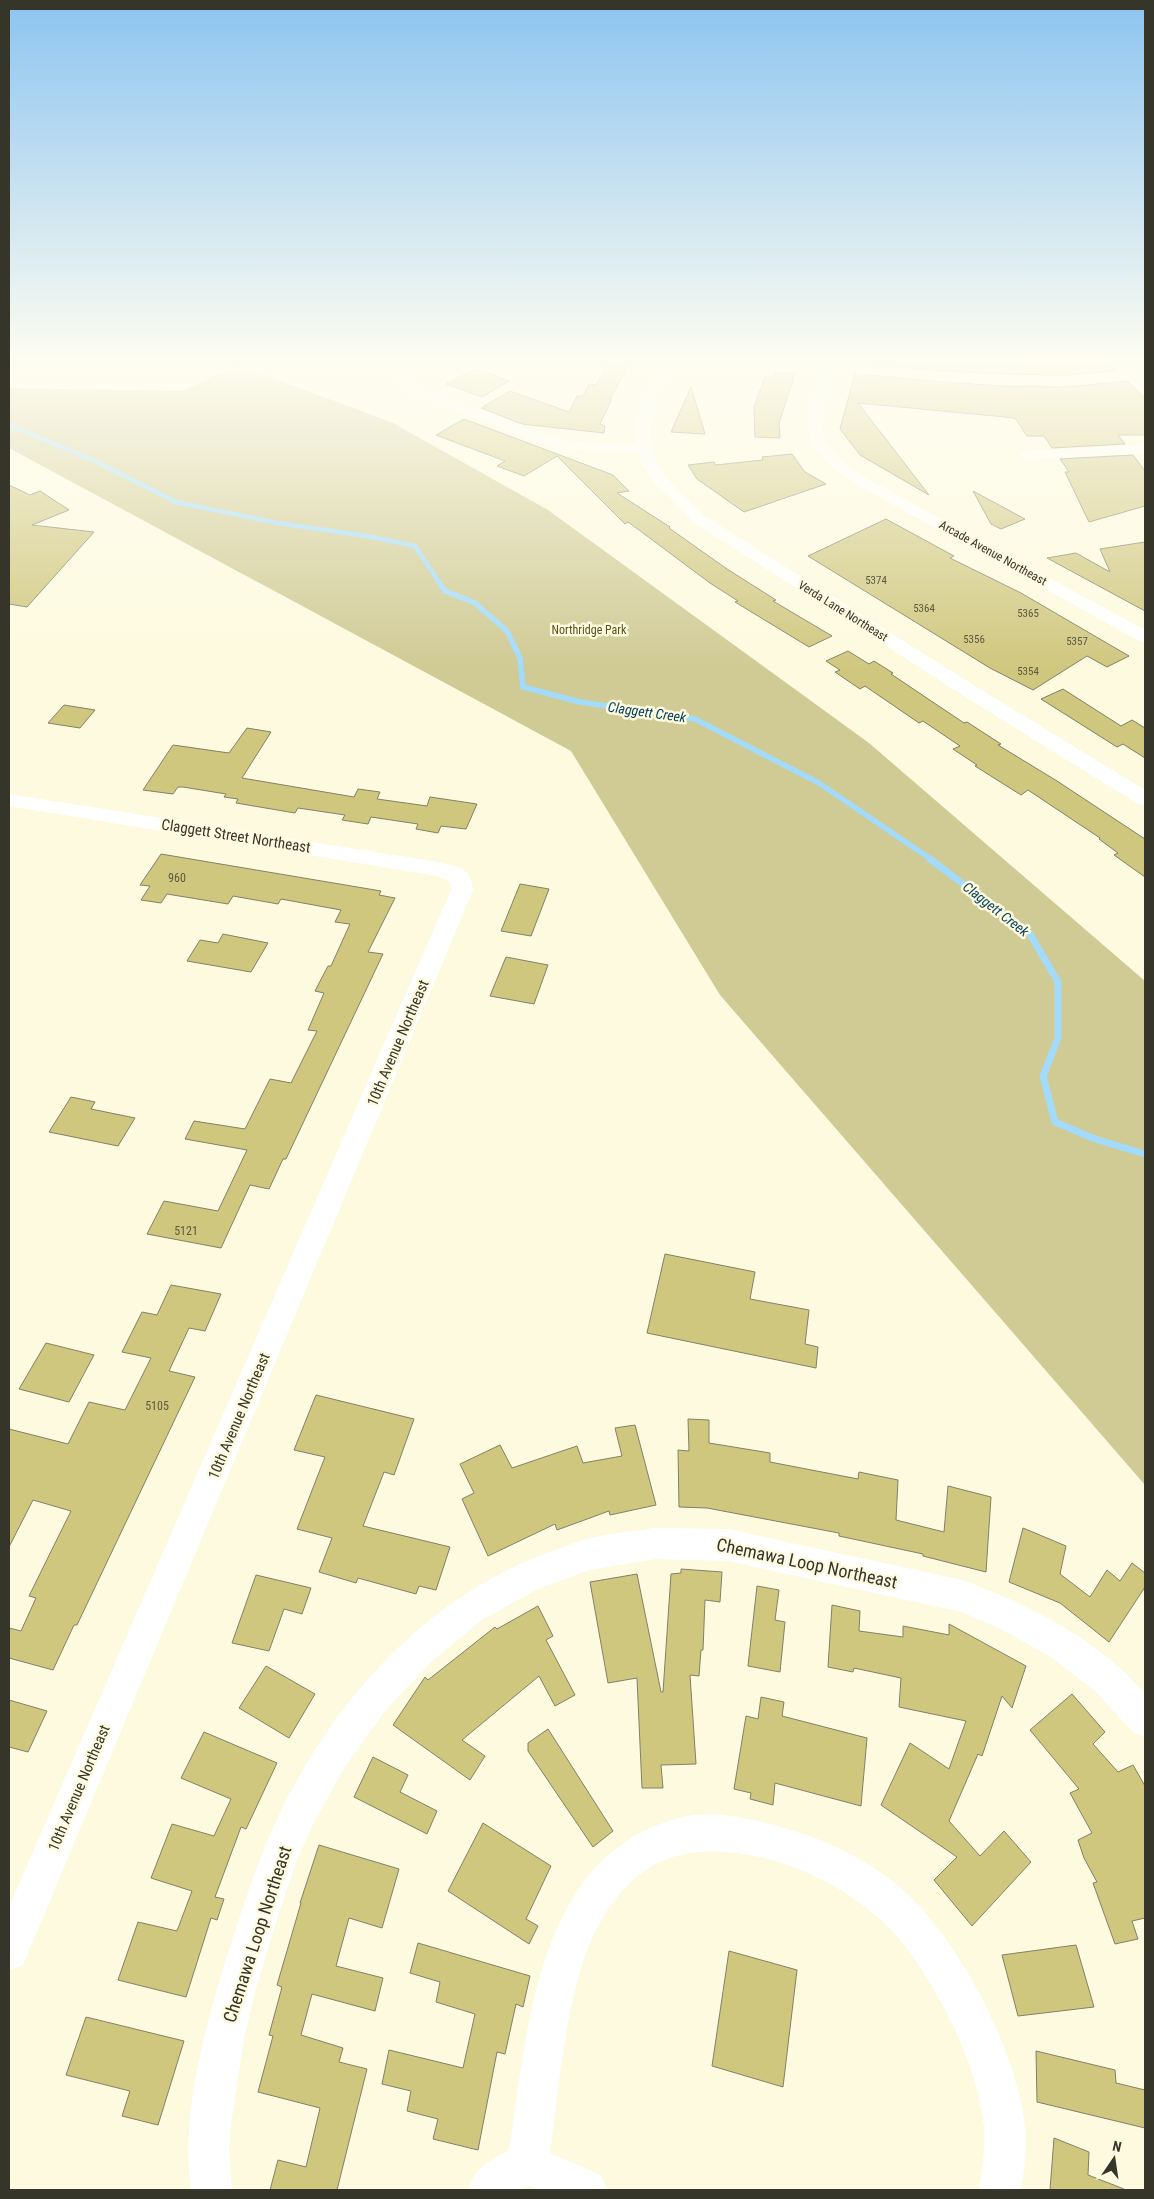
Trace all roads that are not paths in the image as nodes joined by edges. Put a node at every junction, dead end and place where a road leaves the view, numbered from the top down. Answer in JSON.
{"nodes":[{"id":1,"x":649,"y":464,"type":"edge"},
{"id":2,"x":836,"y":464,"type":"edge"},
{"id":3,"x":1145,"y":637,"type":"edge"},
{"id":4,"x":1145,"y":799,"type":"edge"},
{"id":5,"x":9,"y":800,"type":"edge"},
{"id":6,"x":461,"y":879,"type":"joint"},
{"id":7,"x":1145,"y":1720,"type":"edge"},
{"id":8,"x":9,"y":1951,"type":"edge"},
{"id":9,"x":528,"y":2164,"type":"junction"},
{"id":10,"x":211,"y":2190,"type":"edge"},
{"id":11,"x":489,"y":2190,"type":"edge"},
{"id":12,"x":586,"y":2190,"type":"edge"},
{"id":13,"x":1000,"y":2190,"type":"edge"}],
"edges":[{"from":1,"to":4,"type":"street","name":"Verda Lane Northeast"},
{"from":2,"to":3,"type":"street","name":"Arcade Avenue Northeast"},
{"from":5,"to":6,"type":"street","name":"Claggett Street Northeast"},
{"from":6,"to":8,"type":"street","name":"10th Avenue Northeast"},
{"from":7,"to":10,"type":"street","name":"Chemawa Loop Northeast"},
{"from":9,"to":11,"type":"street"},
{"from":9,"to":12,"type":"street"},
{"from":9,"to":13,"type":"street"}]}
